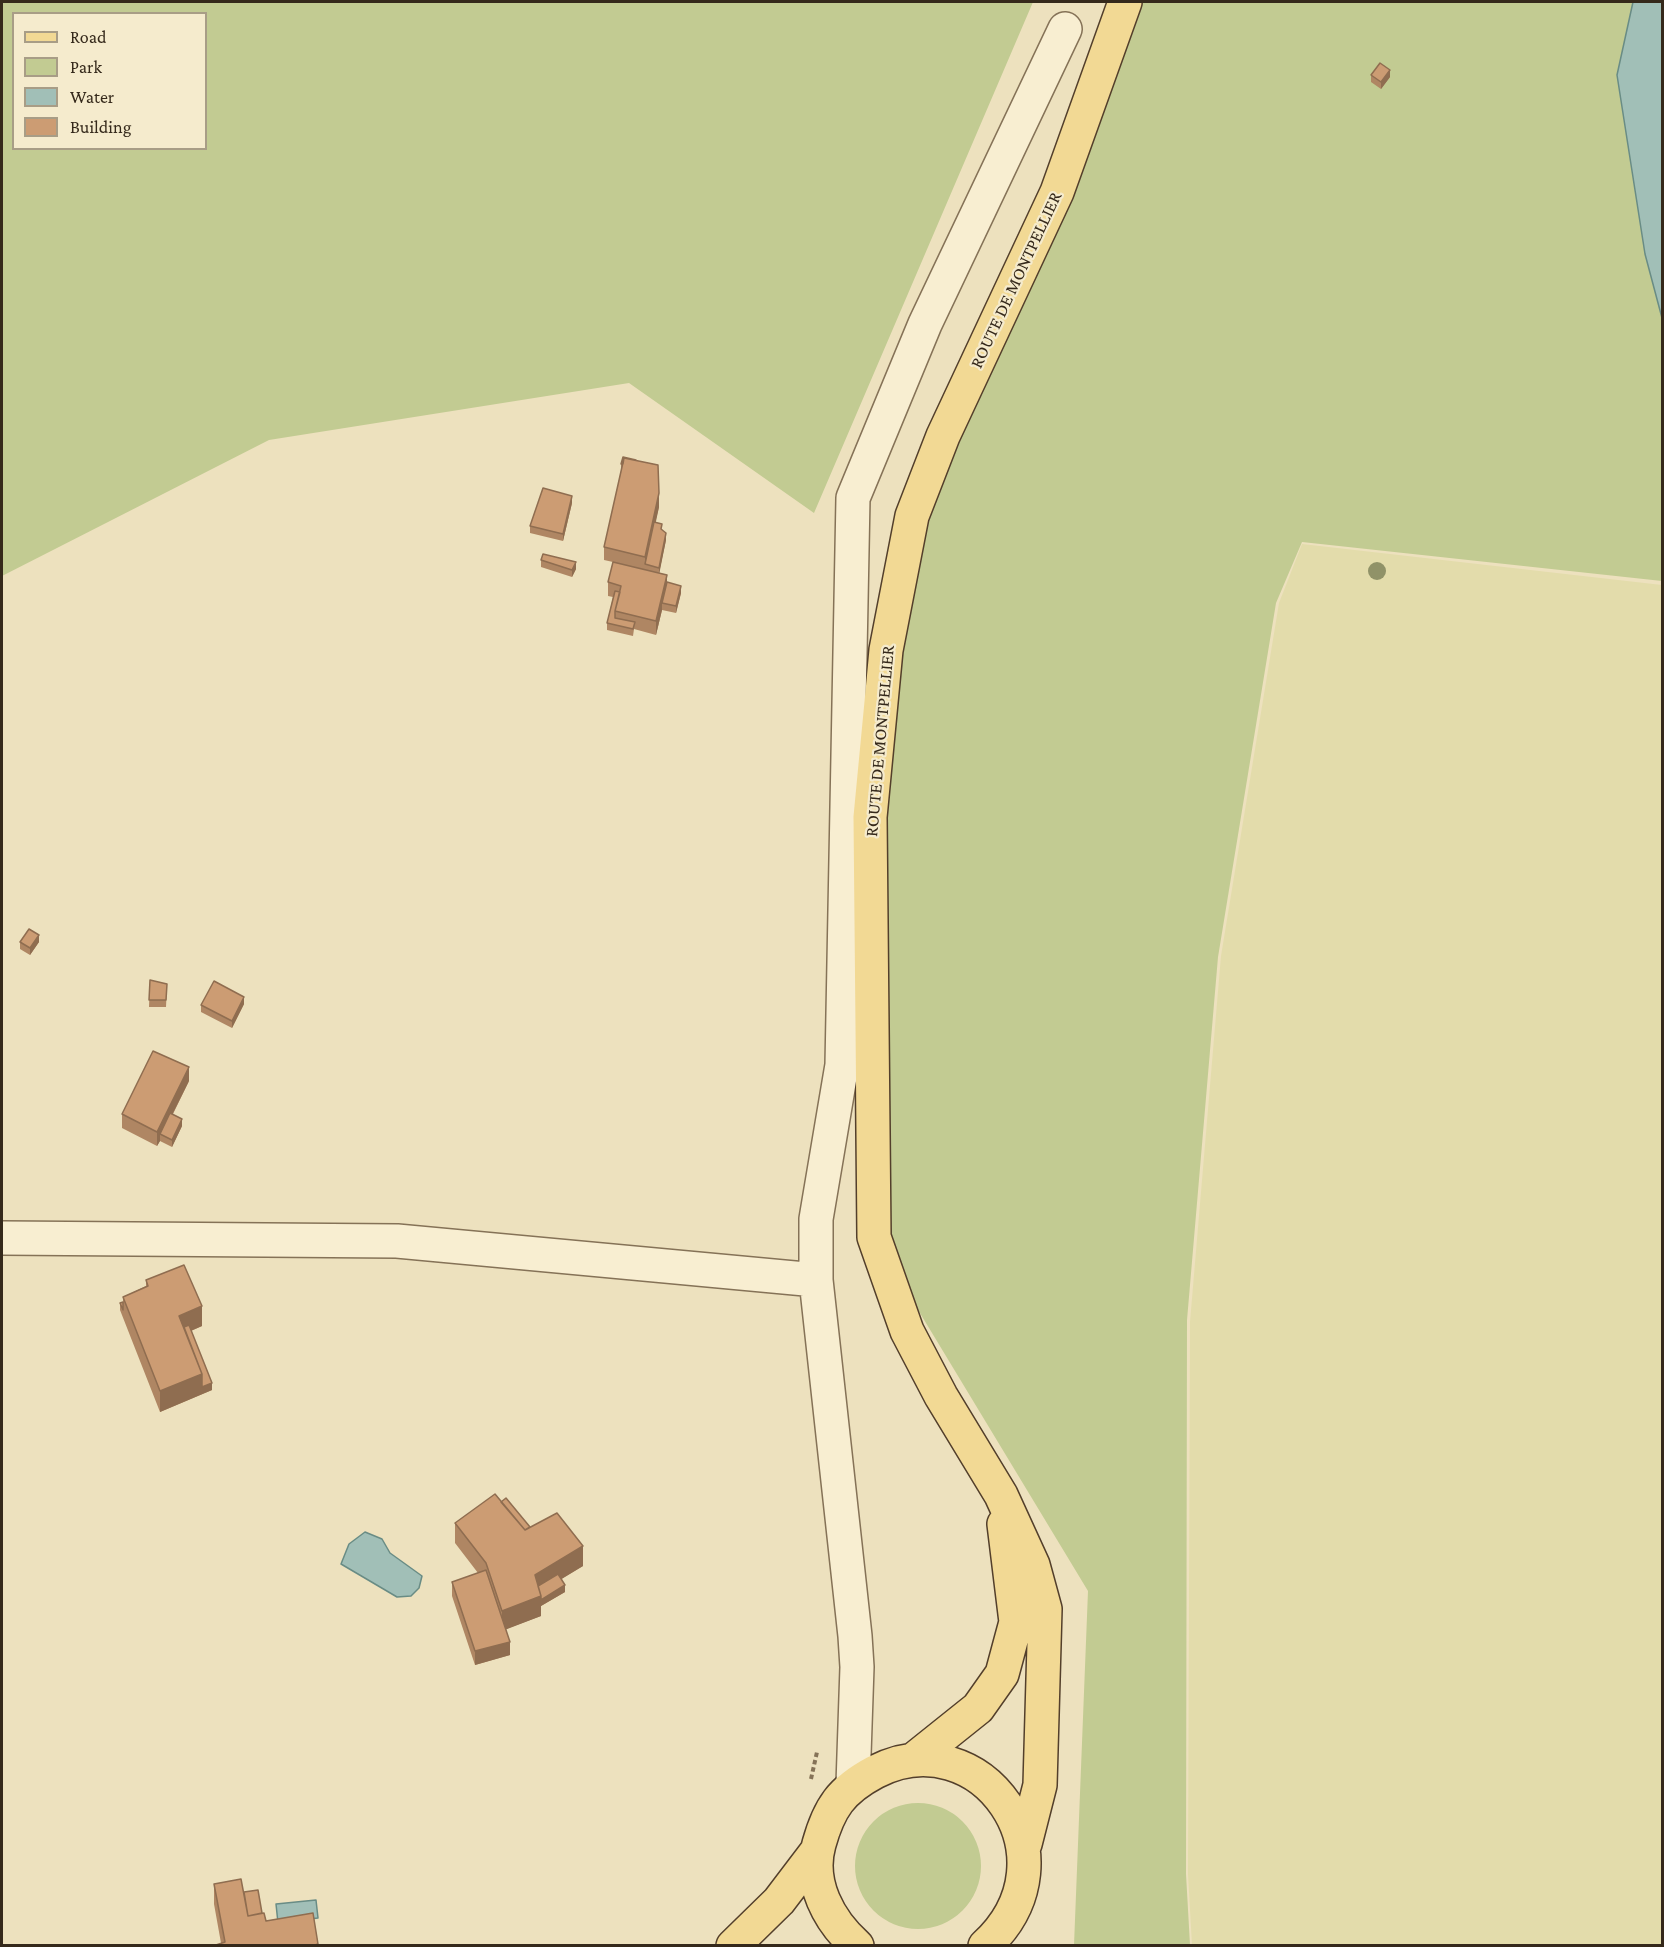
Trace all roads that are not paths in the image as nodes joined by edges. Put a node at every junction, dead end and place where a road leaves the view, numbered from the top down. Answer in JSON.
{"nodes":[{"id":1,"x":1125,"y":2,"type":"edge"},
{"id":2,"x":1065,"y":29,"type":"dead end"},
{"id":3,"x":2,"y":1238,"type":"edge"},
{"id":4,"x":816,"y":1280,"type":"junction"},
{"id":5,"x":1000,"y":1495,"type":"junction"},
{"id":6,"x":913,"y":1760,"type":"junction"},
{"id":7,"x":853,"y":1784,"type":"junction"},
{"id":8,"x":1024,"y":1844,"type":"junction"},
{"id":9,"x":817,"y":1851,"type":"junction"},
{"id":10,"x":733,"y":1946,"type":"edge"},
{"id":11,"x":857,"y":1946,"type":"edge"},
{"id":12,"x":985,"y":1946,"type":"edge"}],
"edges":[{"from":1,"to":5,"type":"main road","name":"ROUTE DE MONTPELLIER"},
{"from":2,"to":4,"type":"street"},
{"from":3,"to":4,"type":"street"},
{"from":4,"to":7,"type":"street"},
{"from":5,"to":6,"type":"main road","name":"ROUTE DE MONTPELLIER"},
{"from":5,"to":8,"type":"main road","name":"ROUTE DE MONTPELLIER"},
{"from":6,"to":7,"type":"main road"},
{"from":6,"to":8,"type":"main road"},
{"from":7,"to":9,"type":"main road"},
{"from":8,"to":12,"type":"main road"},
{"from":9,"to":10,"type":"main road"},
{"from":9,"to":11,"type":"main road"}]}
